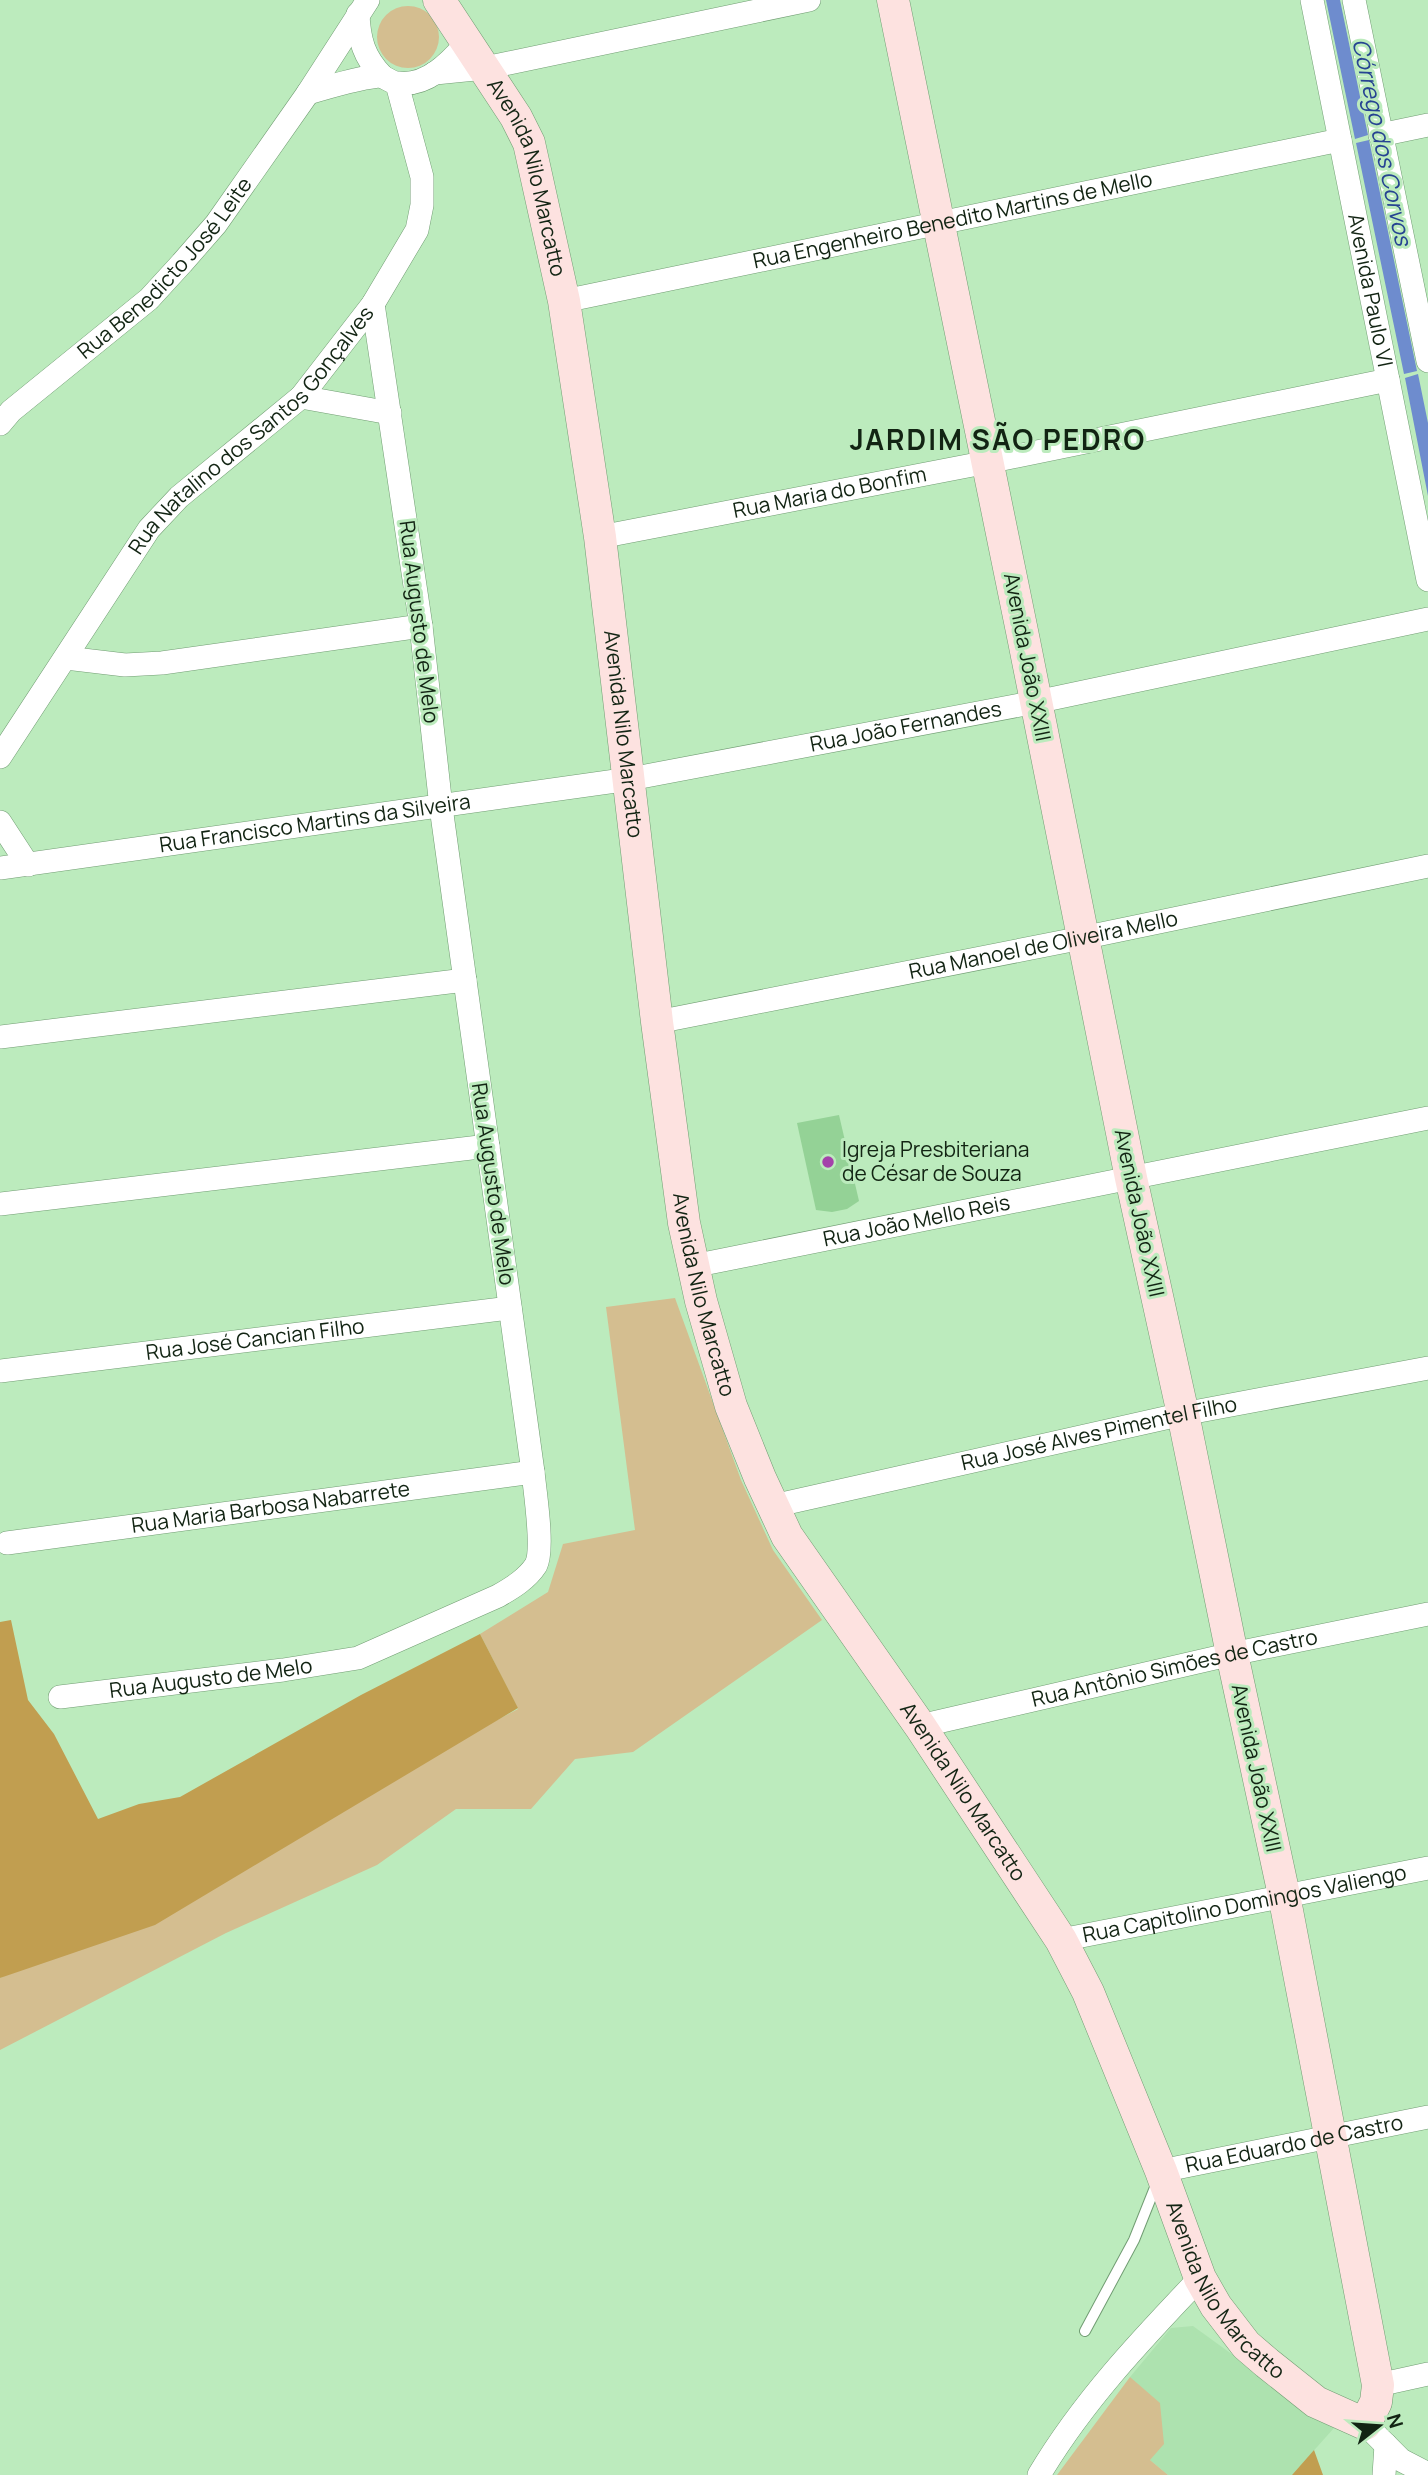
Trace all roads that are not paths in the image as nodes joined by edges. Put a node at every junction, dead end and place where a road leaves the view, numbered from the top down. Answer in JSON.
{"nodes":[{"id":1,"x":439,"y":0,"type":"edge"},
{"id":2,"x":809,"y":0,"type":"edge"},
{"id":3,"x":893,"y":0,"type":"edge"},
{"id":4,"x":1312,"y":0,"type":"edge"},
{"id":5,"x":1354,"y":0,"type":"edge"},
{"id":6,"x":363,"y":7,"type":"edge"},
{"id":7,"x":476,"y":56,"type":"junction"},
{"id":8,"x":390,"y":80,"type":"junction"},
{"id":9,"x":308,"y":93,"type":"junction"},
{"id":10,"x":1428,"y":125,"type":"edge"},
{"id":11,"x":1380,"y":135,"type":"junction"},
{"id":12,"x":1340,"y":140,"type":"junction"},
{"id":13,"x":937,"y":222,"type":"junction"},
{"id":14,"x":564,"y":300,"type":"junction"},
{"id":15,"x":373,"y":304,"type":"junction"},
{"id":16,"x":1428,"y":361,"type":"edge"},
{"id":17,"x":1388,"y":380,"type":"junction"},
{"id":18,"x":301,"y":397,"type":"junction"},
{"id":19,"x":390,"y":412,"type":"junction"},
{"id":20,"x":0,"y":424,"type":"edge"},
{"id":21,"x":988,"y":462,"type":"junction"},
{"id":22,"x":600,"y":537,"type":"junction"},
{"id":23,"x":1428,"y":580,"type":"edge"},
{"id":24,"x":1428,"y":619,"type":"edge"},
{"id":25,"x":421,"y":626,"type":"junction"},
{"id":26,"x":66,"y":657,"type":"junction"},
{"id":27,"x":1037,"y":702,"type":"junction"},
{"id":28,"x":0,"y":757,"type":"edge"},
{"id":29,"x":630,"y":779,"type":"junction"},
{"id":30,"x":441,"y":807,"type":"junction"},
{"id":31,"x":0,"y":822,"type":"edge"},
{"id":32,"x":28,"y":865,"type":"junction"},
{"id":33,"x":1428,"y":866,"type":"edge"},
{"id":34,"x":0,"y":868,"type":"edge"},
{"id":35,"x":1082,"y":938,"type":"junction"},
{"id":36,"x":465,"y":980,"type":"junction"},
{"id":37,"x":657,"y":1022,"type":"junction"},
{"id":38,"x":0,"y":1037,"type":"edge"},
{"id":39,"x":1428,"y":1118,"type":"edge"},
{"id":40,"x":488,"y":1146,"type":"junction"},
{"id":41,"x":1131,"y":1178,"type":"junction"},
{"id":42,"x":0,"y":1205,"type":"edge"},
{"id":43,"x":693,"y":1266,"type":"junction"},
{"id":44,"x":510,"y":1308,"type":"junction"},
{"id":45,"x":1428,"y":1368,"type":"edge"},
{"id":46,"x":0,"y":1371,"type":"edge"},
{"id":47,"x":1183,"y":1414,"type":"junction"},
{"id":48,"x":533,"y":1472,"type":"junction"},
{"id":49,"x":773,"y":1506,"type":"junction"},
{"id":50,"x":7,"y":1543,"type":"dead end"},
{"id":51,"x":1428,"y":1614,"type":"edge"},
{"id":52,"x":1232,"y":1654,"type":"junction"},
{"id":53,"x":60,"y":1697,"type":"dead end"},
{"id":54,"x":920,"y":1726,"type":"junction"},
{"id":55,"x":1428,"y":1868,"type":"edge"},
{"id":56,"x":1284,"y":1895,"type":"junction"},
{"id":57,"x":1061,"y":1940,"type":"junction"},
{"id":58,"x":1428,"y":2117,"type":"edge"},
{"id":59,"x":1332,"y":2138,"type":"junction"},
{"id":60,"x":1161,"y":2171,"type":"junction"},
{"id":61,"x":1200,"y":2278,"type":"junction"},
{"id":62,"x":1084,"y":2332,"type":"dead end"},
{"id":63,"x":1428,"y":2374,"type":"edge"},
{"id":64,"x":1378,"y":2385,"type":"junction"},
{"id":65,"x":1375,"y":2434,"type":"junction"},
{"id":66,"x":1423,"y":2473,"type":"edge"},
{"id":67,"x":1039,"y":2475,"type":"edge"},
{"id":68,"x":1384,"y":2475,"type":"edge"}],
"edges":[{"from":1,"to":7,"type":"street","name":"Avenida Nilo Marcatto"},
{"from":2,"to":7,"type":"street"},
{"from":3,"to":13,"type":"street","name":"Avenida João XXIII"},
{"from":4,"to":12,"type":"street","name":"Avenida Paulo VI"},
{"from":5,"to":11,"type":"street","name":"Avenida Paulo VI"},
{"from":6,"to":8,"type":"street","name":"Rua Natalino dos Santos Gonçalves"},
{"from":6,"to":9,"type":"street","name":"Rua Benedicto José Leite"},
{"from":7,"to":8,"type":"street"},
{"from":7,"to":14,"type":"street","name":"Avenida Nilo Marcatto"},
{"from":8,"to":9,"type":"street"},
{"from":8,"to":15,"type":"street","name":"Rua Natalino dos Santos Gonçalves"},
{"from":9,"to":20,"type":"street","name":"Rua Benedicto José Leite"},
{"from":10,"to":11,"type":"street"},
{"from":11,"to":16,"type":"street","name":"Avenida Paulo VI"},
{"from":12,"to":13,"type":"street","name":"Rua Engenheiro Benedito Martins de Mello"},
{"from":12,"to":17,"type":"street","name":"Avenida Paulo VI"},
{"from":13,"to":14,"type":"street","name":"Rua Engenheiro Benedito Martins de Mello"},
{"from":13,"to":21,"type":"street","name":"Avenida João XXIII"},
{"from":14,"to":22,"type":"street","name":"Avenida Nilo Marcatto"},
{"from":15,"to":18,"type":"street","name":"Rua Natalino dos Santos Gonçalves"},
{"from":15,"to":19,"type":"street","name":"Rua Augusto de Melo"},
{"from":17,"to":21,"type":"street","name":"Rua Maria do Bonfim"},
{"from":17,"to":23,"type":"street","name":"Avenida Paulo VI"},
{"from":18,"to":19,"type":"street"},
{"from":18,"to":26,"type":"street","name":"Rua Natalino dos Santos Gonçalves"},
{"from":19,"to":25,"type":"street","name":"Rua Augusto de Melo"},
{"from":21,"to":22,"type":"street","name":"Rua Maria do Bonfim"},
{"from":21,"to":27,"type":"street","name":"Avenida João XXIII"},
{"from":22,"to":29,"type":"street","name":"Avenida Nilo Marcatto"},
{"from":24,"to":27,"type":"street","name":"Rua João Fernandes"},
{"from":25,"to":26,"type":"street"},
{"from":25,"to":30,"type":"street","name":"Rua Augusto de Melo"},
{"from":26,"to":28,"type":"street","name":"Rua Natalino dos Santos Gonçalves"},
{"from":27,"to":29,"type":"street","name":"Rua João Fernandes"},
{"from":27,"to":35,"type":"street","name":"Avenida João XXIII"},
{"from":29,"to":30,"type":"street","name":"Rua Francisco Martins da Silveira"},
{"from":29,"to":37,"type":"street","name":"Avenida Nilo Marcatto"},
{"from":30,"to":32,"type":"street","name":"Rua Francisco Martins da Silveira"},
{"from":30,"to":36,"type":"street","name":"Rua Augusto de Melo"},
{"from":31,"to":32,"type":"street"},
{"from":32,"to":34,"type":"street","name":"Rua Francisco Martins da Silveira"},
{"from":33,"to":35,"type":"street","name":"Rua Manoel de Oliveira Mello"},
{"from":35,"to":37,"type":"street","name":"Rua Manoel de Oliveira Mello"},
{"from":35,"to":41,"type":"street","name":"Avenida João XXIII"},
{"from":36,"to":38,"type":"street"},
{"from":36,"to":40,"type":"street","name":"Rua Augusto de Melo"},
{"from":37,"to":43,"type":"street","name":"Avenida Nilo Marcatto"},
{"from":39,"to":41,"type":"street","name":"Rua João Mello Reis"},
{"from":40,"to":42,"type":"street"},
{"from":40,"to":44,"type":"street","name":"Rua Augusto de Melo"},
{"from":41,"to":43,"type":"street","name":"Rua João Mello Reis"},
{"from":41,"to":47,"type":"street","name":"Avenida João XXIII"},
{"from":43,"to":49,"type":"street","name":"Avenida Nilo Marcatto"},
{"from":44,"to":46,"type":"street","name":"Rua José Cancian Filho"},
{"from":44,"to":48,"type":"street","name":"Rua Augusto de Melo"},
{"from":45,"to":47,"type":"street","name":"Rua José Alves Pimentel Filho"},
{"from":47,"to":49,"type":"street","name":"Rua José Alves Pimentel Filho"},
{"from":47,"to":52,"type":"street","name":"Avenida João XXIII"},
{"from":48,"to":50,"type":"street","name":"Rua Maria Barbosa Nabarrete"},
{"from":48,"to":53,"type":"street","name":"Rua Augusto de Melo"},
{"from":49,"to":54,"type":"street","name":"Avenida Nilo Marcatto"},
{"from":51,"to":52,"type":"street","name":"Rua Antônio Simões de Castro"},
{"from":52,"to":54,"type":"street","name":"Rua Antônio Simões de Castro"},
{"from":52,"to":56,"type":"street","name":"Avenida João XXIII"},
{"from":54,"to":57,"type":"street","name":"Avenida Nilo Marcatto"},
{"from":55,"to":56,"type":"street","name":"Rua Capitolino Domingos Valiengo"},
{"from":56,"to":57,"type":"street","name":"Rua Capitolino Domingos Valiengo"},
{"from":56,"to":59,"type":"street","name":"Avenida João XXIII"},
{"from":57,"to":60,"type":"street","name":"Avenida Nilo Marcatto"},
{"from":58,"to":59,"type":"street","name":"Rua Eduardo de Castro"},
{"from":59,"to":60,"type":"street","name":"Rua Eduardo de Castro"},
{"from":59,"to":64,"type":"street","name":"Avenida João XXIII"},
{"from":60,"to":61,"type":"street","name":"Avenida Nilo Marcatto"},
{"from":60,"to":62,"type":"lane"},
{"from":61,"to":65,"type":"street","name":"Avenida Nilo Marcatto"},
{"from":61,"to":67,"type":"street"},
{"from":63,"to":64,"type":"street"},
{"from":64,"to":65,"type":"street","name":"Avenida João XXIII"},
{"from":65,"to":66,"type":"street"},
{"from":65,"to":68,"type":"street"}]}
